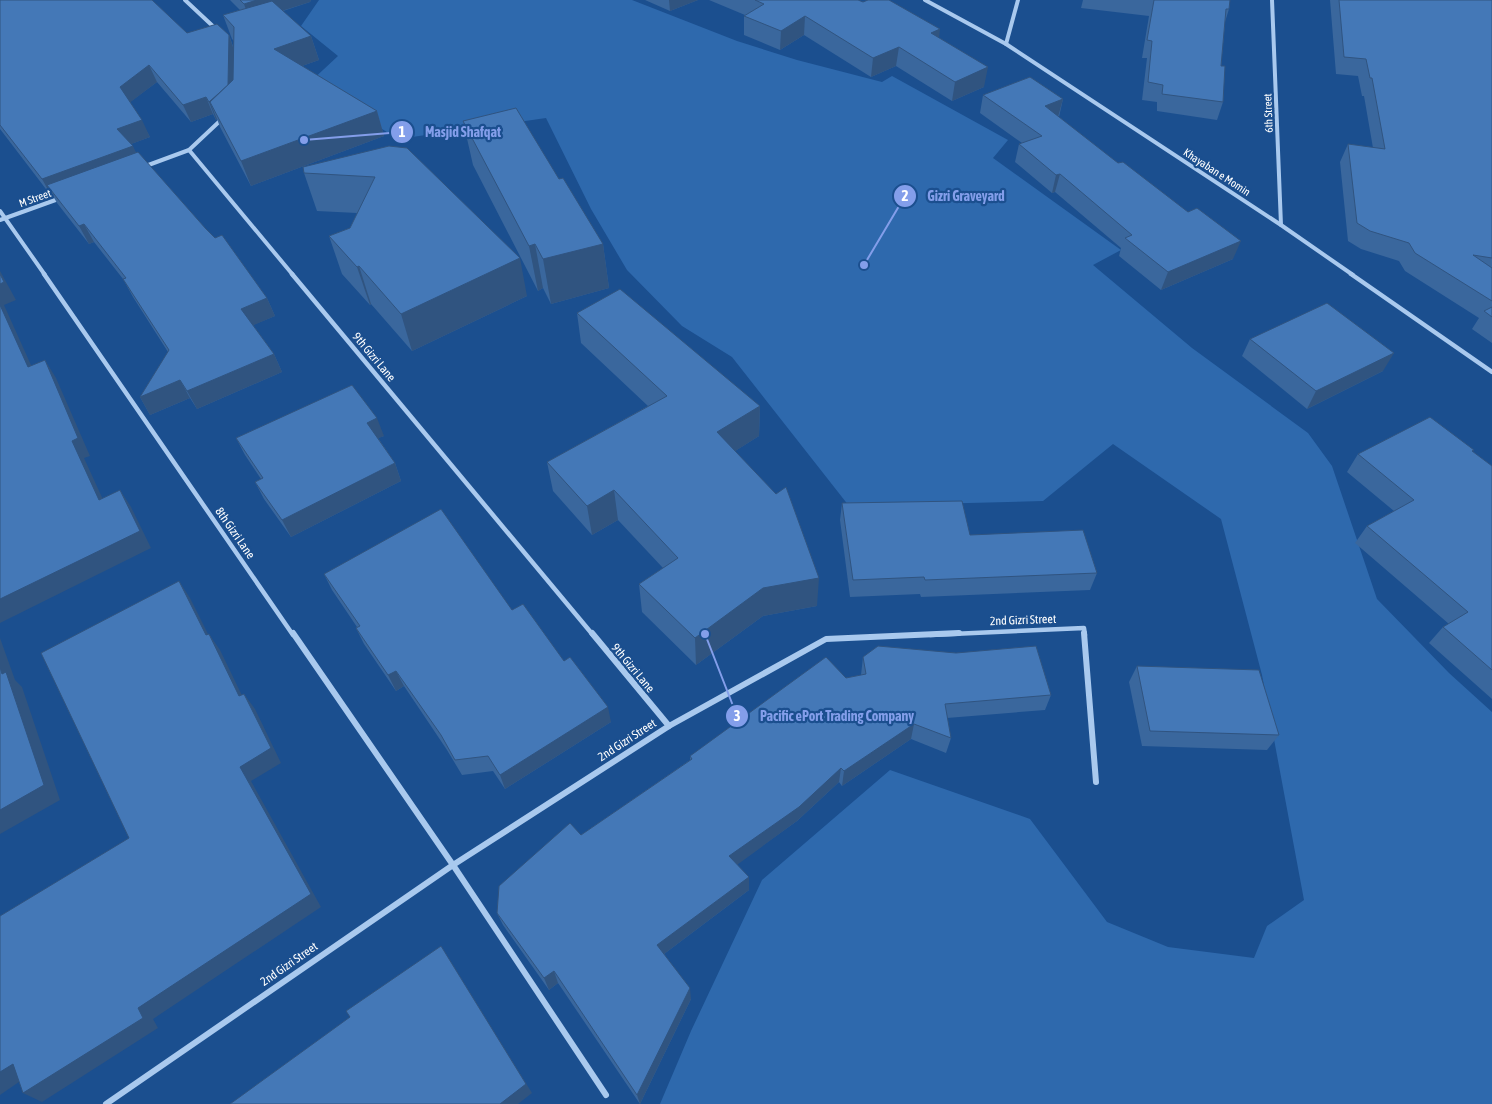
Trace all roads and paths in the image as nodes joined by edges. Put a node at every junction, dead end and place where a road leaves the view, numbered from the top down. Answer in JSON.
{"nodes":[{"id":1,"x":185,"y":0,"type":"edge"},
{"id":2,"x":925,"y":0,"type":"edge"},
{"id":3,"x":1018,"y":0,"type":"edge"},
{"id":4,"x":1272,"y":0,"type":"edge"},
{"id":5,"x":219,"y":32,"type":"edge"},
{"id":6,"x":1006,"y":44,"type":"junction"},
{"id":7,"x":224,"y":117,"type":"edge"},
{"id":8,"x":189,"y":150,"type":"junction"},
{"id":9,"x":134,"y":171,"type":"edge"},
{"id":10,"x":69,"y":195,"type":"edge"},
{"id":11,"x":0,"y":211,"type":"edge"},
{"id":12,"x":2,"y":219,"type":"edge"},
{"id":13,"x":1281,"y":225,"type":"junction"},
{"id":14,"x":1492,"y":372,"type":"edge"},
{"id":15,"x":669,"y":726,"type":"junction"},
{"id":16,"x":1096,"y":782,"type":"dead end"},
{"id":17,"x":453,"y":865,"type":"junction"},
{"id":18,"x":606,"y":1095,"type":"dead end"},
{"id":19,"x":106,"y":1104,"type":"edge"}],
"edges":[{"from":1,"to":5,"type":"street"},
{"from":2,"to":6,"type":"street","name":"Khayaban e Momin"},
{"from":3,"to":6,"type":"street"},
{"from":4,"to":13,"type":"street","name":"6th Street"},
{"from":6,"to":13,"type":"street","name":"Khayaban e Momin"},
{"from":7,"to":8,"type":"street"},
{"from":8,"to":9,"type":"street"},
{"from":8,"to":15,"type":"street","name":"9th Gizri Lane"},
{"from":10,"to":12,"type":"street","name":"M Street"},
{"from":11,"to":12,"type":"street","name":"8th Gizri Lane"},
{"from":12,"to":17,"type":"street","name":"8th Gizri Lane"},
{"from":13,"to":14,"type":"street","name":"Khayaban e Momin"},
{"from":15,"to":16,"type":"street","name":"2nd Gizri Street"},
{"from":15,"to":17,"type":"street","name":"2nd Gizri Street"},
{"from":17,"to":18,"type":"street","name":"8th Gizri Lane"},
{"from":17,"to":19,"type":"street","name":"2nd Gizri Street"}]}
